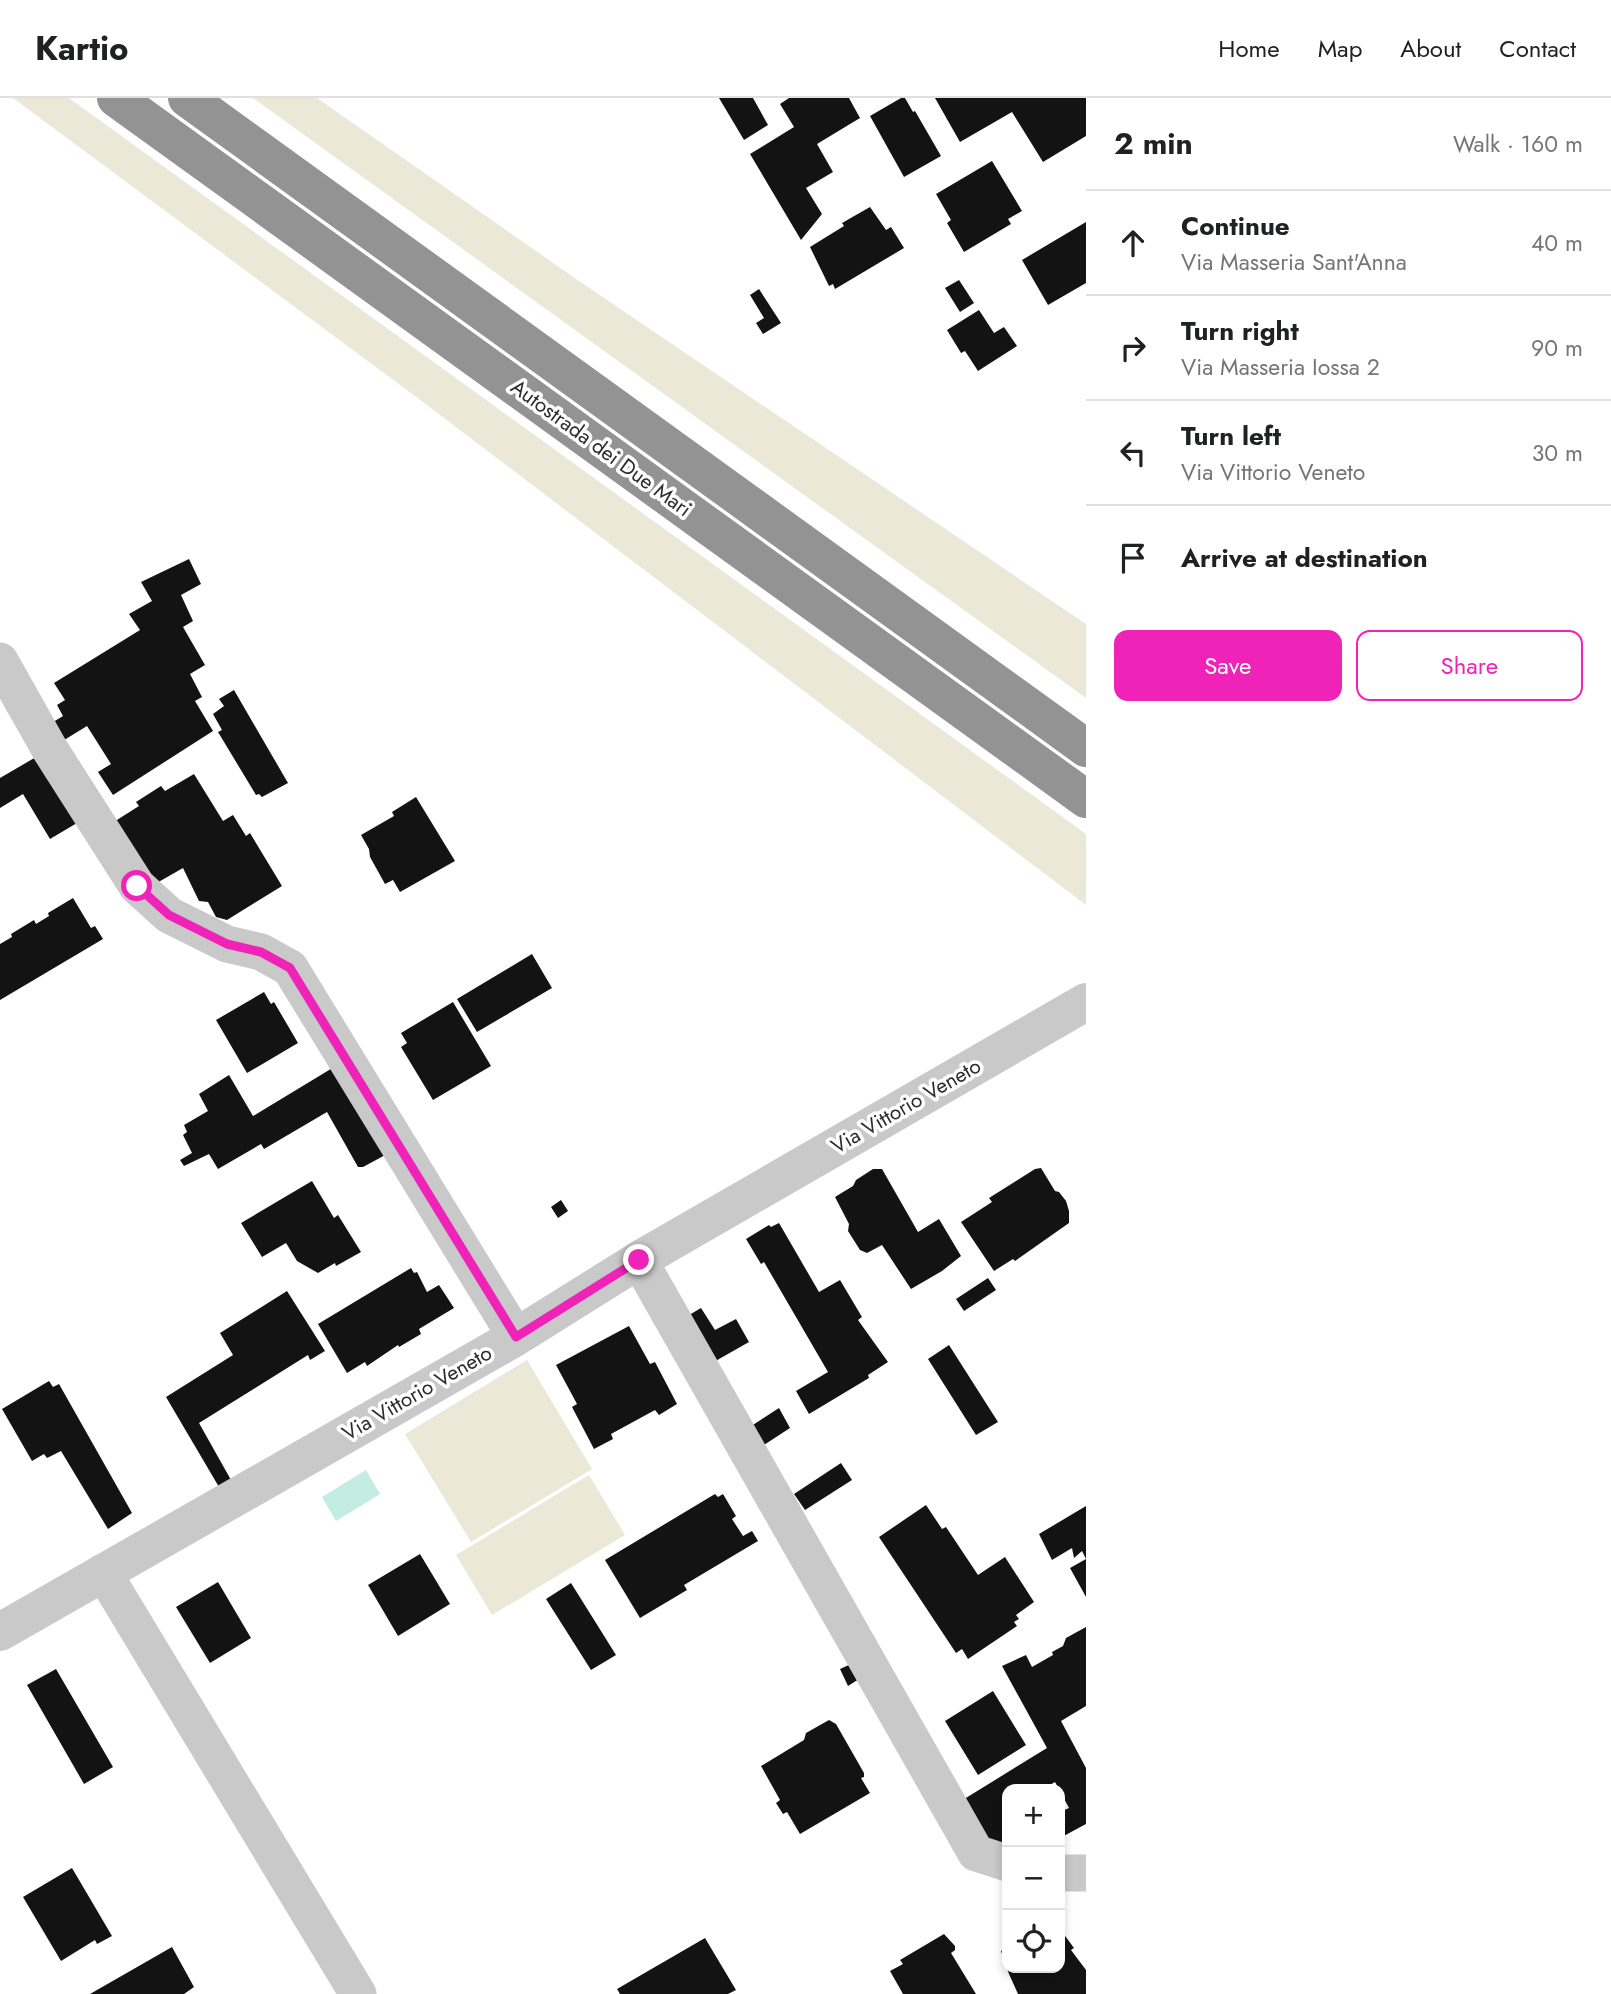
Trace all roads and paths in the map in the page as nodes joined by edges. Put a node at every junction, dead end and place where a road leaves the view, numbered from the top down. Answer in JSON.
{"nodes":[{"id":1,"x":116,"y":98,"type":"edge"},
{"id":2,"x":187,"y":98,"type":"edge"},
{"id":3,"x":0,"y":661,"type":"edge"},
{"id":4,"x":1086,"y":748,"type":"edge"},
{"id":5,"x":1086,"y":799,"type":"edge"},
{"id":6,"x":1086,"y":1002,"type":"edge"},
{"id":7,"x":639,"y":1260,"type":"junction"},
{"id":8,"x":516,"y":1337,"type":"junction"},
{"id":9,"x":103,"y":1573,"type":"junction"},
{"id":10,"x":0,"y":1632,"type":"edge"},
{"id":11,"x":1002,"y":1861,"type":"edge"},
{"id":12,"x":1065,"y":1873,"type":"edge"},
{"id":13,"x":1086,"y":1873,"type":"edge"},
{"id":14,"x":358,"y":1994,"type":"edge"}],
"edges":[{"from":1,"to":5,"type":"highway","name":"Autostrada dei Due Mari"},
{"from":2,"to":4,"type":"highway","name":"Autostrada dei Due Mari"},
{"from":3,"to":8,"type":"street"},
{"from":6,"to":7,"type":"street","name":"Via Vittorio Veneto"},
{"from":7,"to":8,"type":"street","name":"Via Vittorio Veneto"},
{"from":7,"to":11,"type":"street"},
{"from":8,"to":9,"type":"street","name":"Via Vittorio Veneto"},
{"from":9,"to":10,"type":"street","name":"Via Vittorio Veneto"},
{"from":9,"to":14,"type":"street"},
{"from":12,"to":13,"type":"street"}]}
